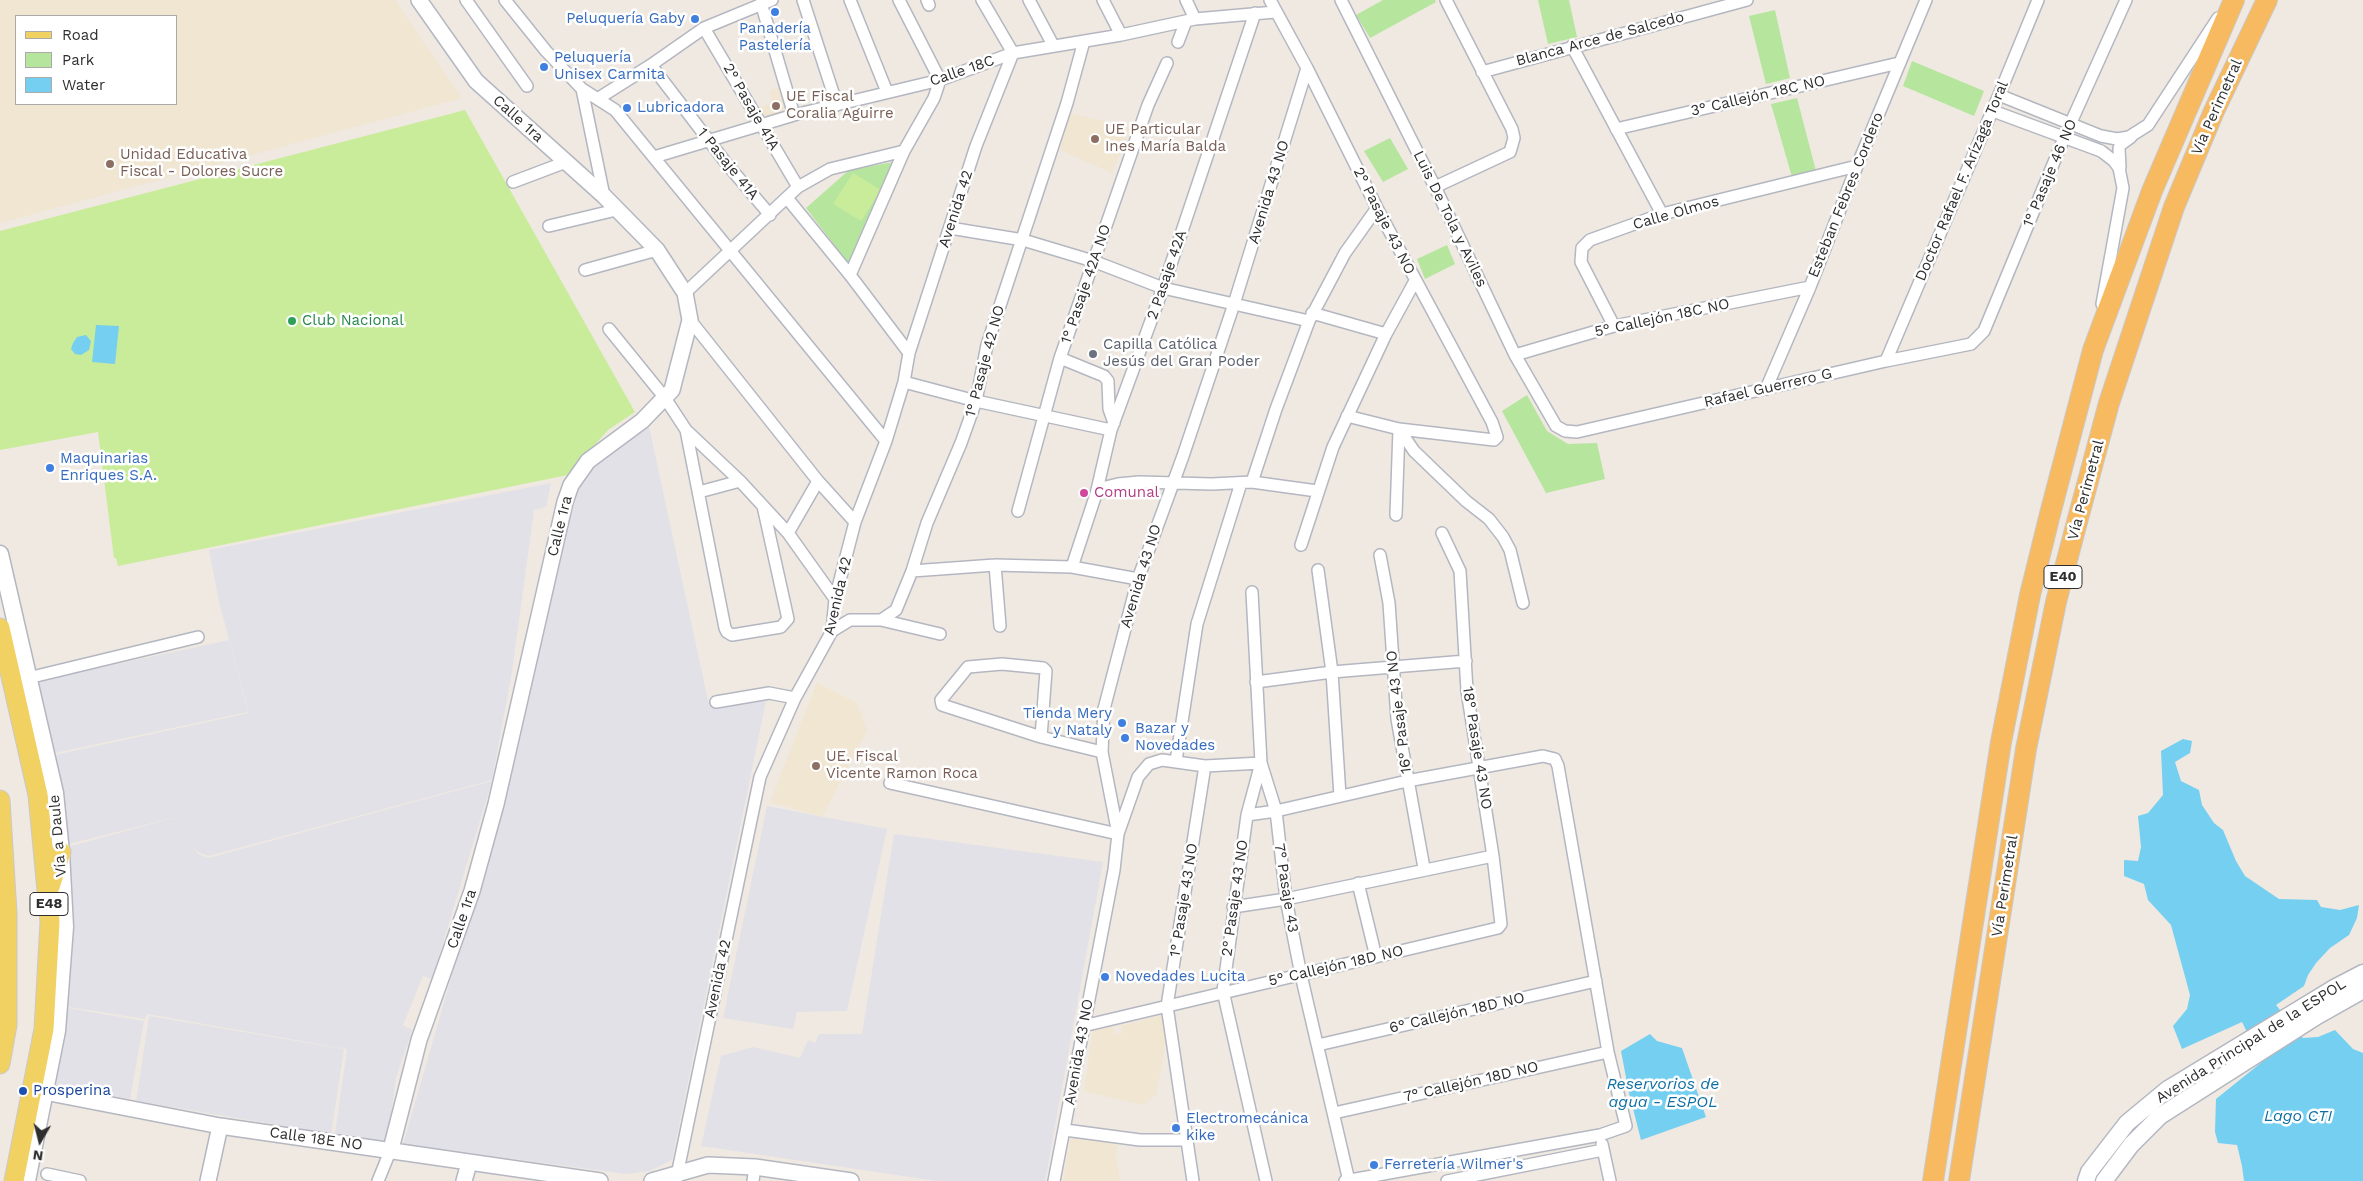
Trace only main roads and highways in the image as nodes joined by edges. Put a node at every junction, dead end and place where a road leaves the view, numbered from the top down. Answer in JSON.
{"nodes":[{"id":1,"x":2234,"y":0,"type":"edge"},
{"id":2,"x":2267,"y":0,"type":"edge"},
{"id":3,"x":0,"y":554,"type":"edge"},
{"id":4,"x":0,"y":628,"type":"edge"},
{"id":5,"x":0,"y":800,"type":"edge"},
{"id":6,"x":61,"y":852,"type":"junction"},
{"id":7,"x":48,"y":893,"type":"junction"},
{"id":8,"x":2363,"y":973,"type":"edge"},
{"id":9,"x":2363,"y":990,"type":"edge"},
{"id":10,"x":0,"y":1064,"type":"edge"},
{"id":11,"x":38,"y":1090,"type":"junction"},
{"id":12,"x":14,"y":1181,"type":"edge"},
{"id":13,"x":27,"y":1181,"type":"edge"},
{"id":14,"x":1933,"y":1181,"type":"edge"},
{"id":15,"x":1959,"y":1181,"type":"edge"},
{"id":16,"x":2086,"y":1181,"type":"edge"},
{"id":17,"x":2104,"y":1181,"type":"edge"}],
"edges":[{"from":1,"to":14,"type":"highway","name":"Vía Perimetral","number":"E40"},
{"from":2,"to":15,"type":"highway","name":"Vía Perimetral","number":"E40"},
{"from":3,"to":6,"type":"main road","name":"Vía a Daule","number":"E48"},
{"from":4,"to":7,"type":"main road","name":"Vía a Daule","number":"E48"},
{"from":5,"to":10,"type":"main road"},
{"from":6,"to":7,"type":"main road"},
{"from":6,"to":11,"type":"main road","name":"Vía a Daule","number":"E48"},
{"from":7,"to":11,"type":"main road","name":"Vía a Daule","number":"E48"},
{"from":8,"to":16,"type":"main road","name":"Avenida Principal de la ESPOL"},
{"from":9,"to":17,"type":"main road","name":"Avenida Principal de la ESPOL"},
{"from":11,"to":12,"type":"main road","name":"Vía a Daule","number":"E48"},
{"from":11,"to":13,"type":"main road","name":"Vía a Daule","number":"E48"}]}
